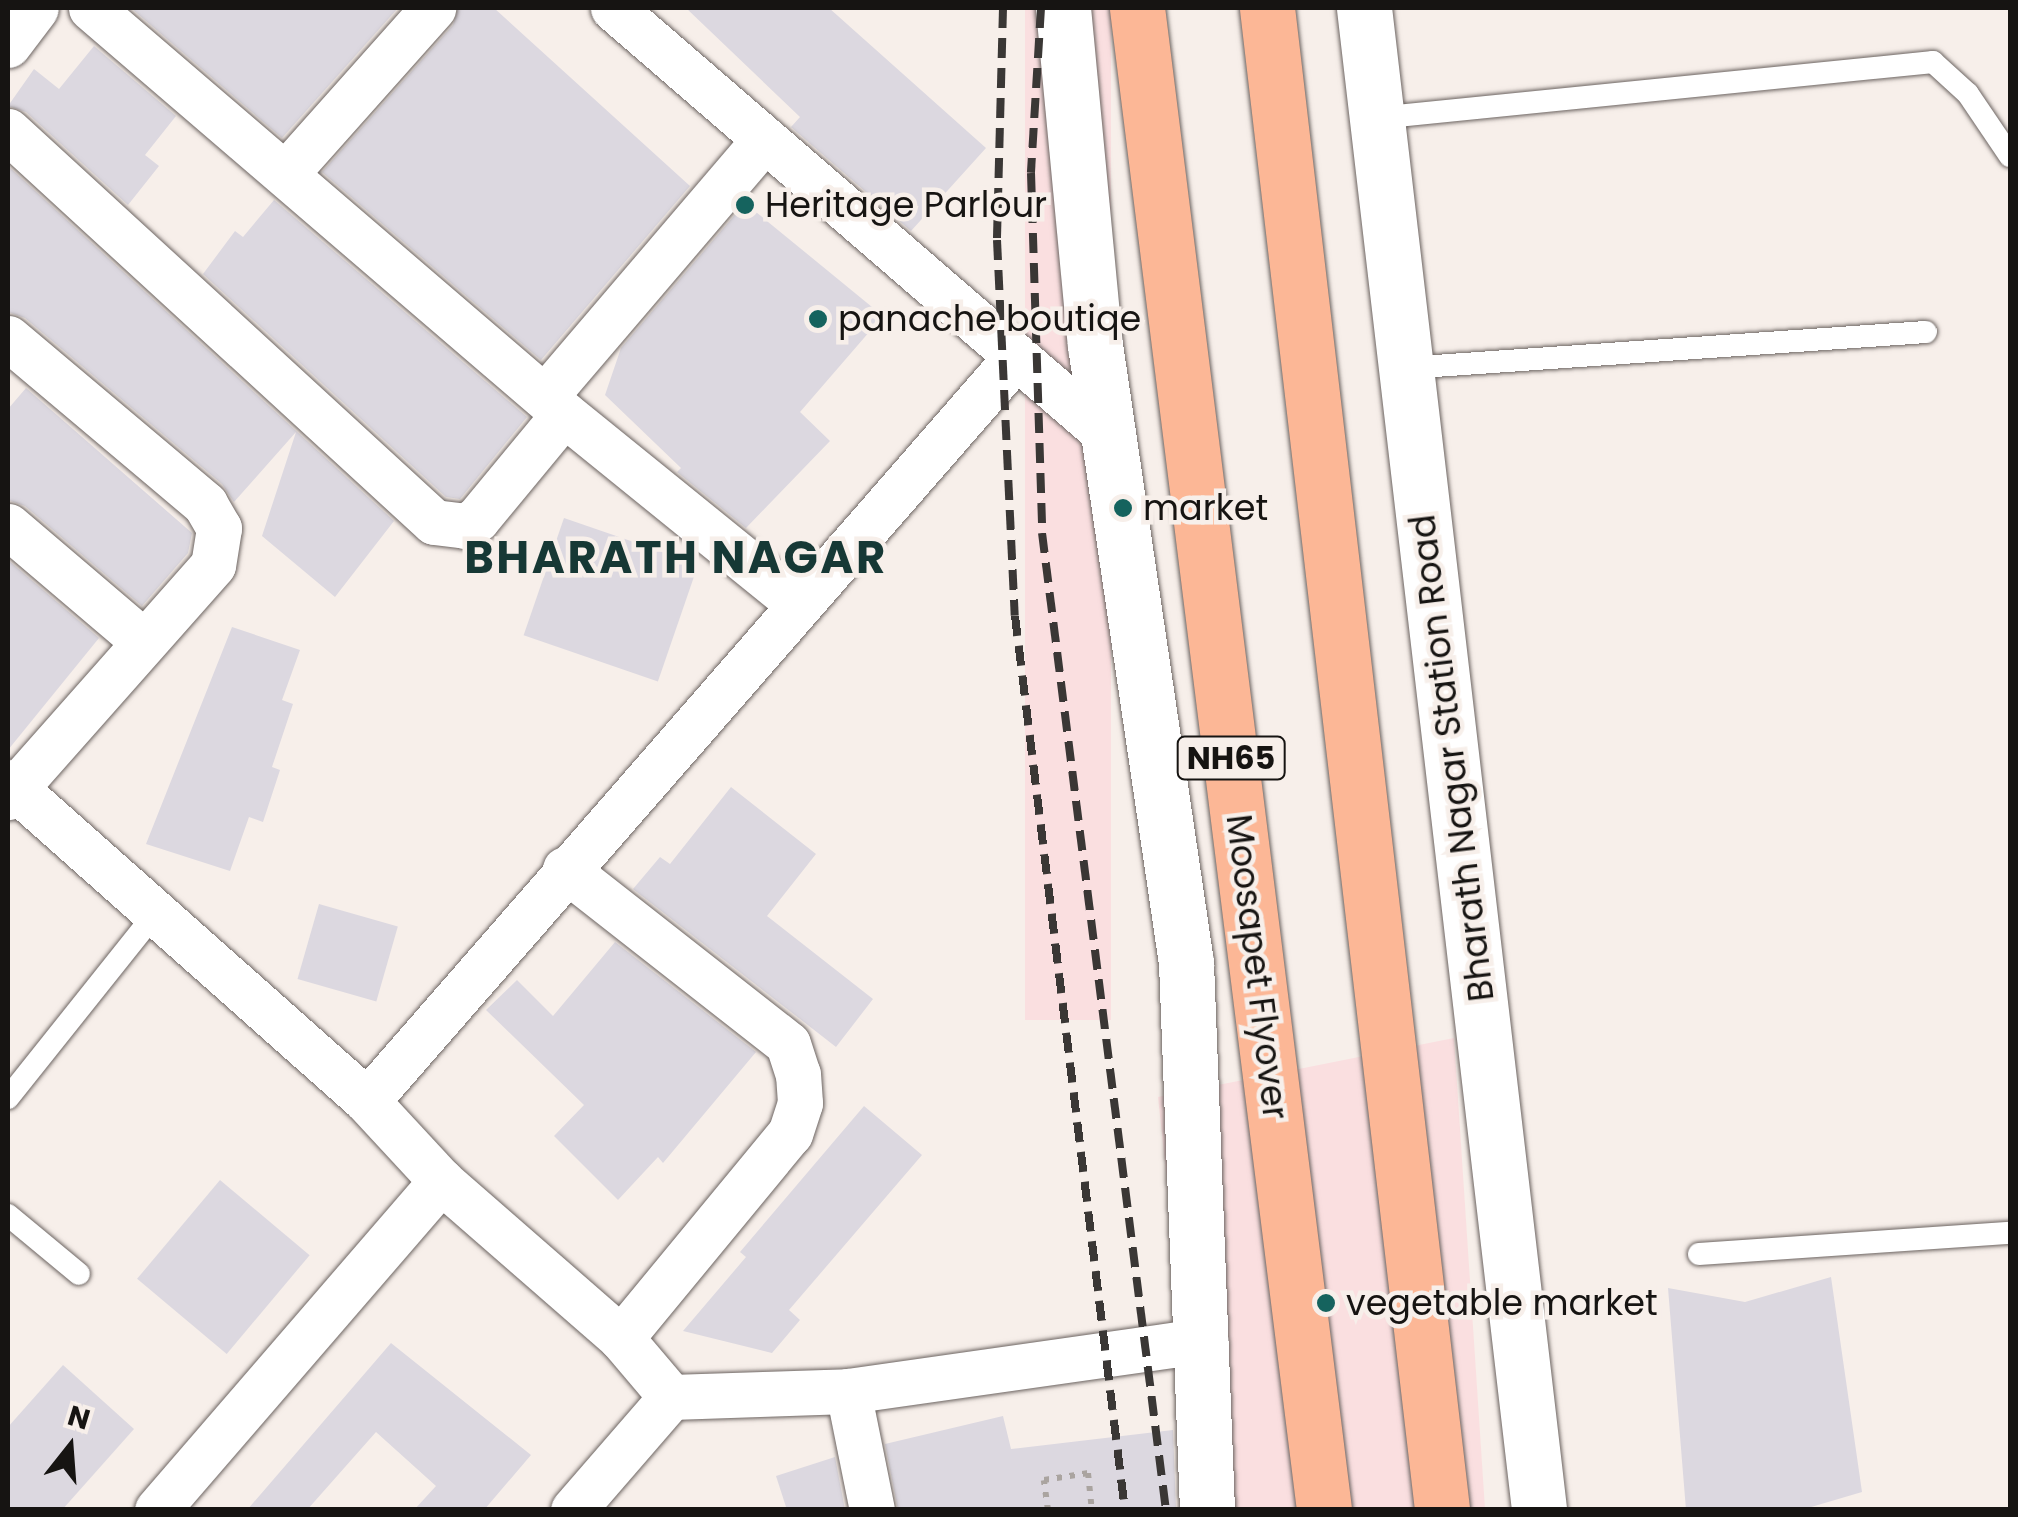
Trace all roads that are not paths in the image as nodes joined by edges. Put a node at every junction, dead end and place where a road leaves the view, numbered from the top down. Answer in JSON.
{"nodes":[{"id":1,"x":36,"y":8,"type":"edge"},
{"id":2,"x":91,"y":8,"type":"edge"},
{"id":3,"x":613,"y":8,"type":"edge"},
{"id":4,"x":1062,"y":8,"type":"edge"},
{"id":5,"x":1137,"y":8,"type":"edge"},
{"id":6,"x":1267,"y":8,"type":"edge"},
{"id":7,"x":1364,"y":8,"type":"edge"},
{"id":8,"x":430,"y":9,"type":"edge"},
{"id":9,"x":8,"y":45,"type":"edge"},
{"id":10,"x":1377,"y":118,"type":"junction"},
{"id":11,"x":8,"y":131,"type":"edge"},
{"id":12,"x":765,"y":139,"type":"junction"},
{"id":13,"x":2010,"y":156,"type":"edge"},
{"id":14,"x":287,"y":172,"type":"junction"},
{"id":15,"x":1926,"y":332,"type":"dead end"},
{"id":16,"x":8,"y":338,"type":"edge"},
{"id":17,"x":1016,"y":358,"type":"junction"},
{"id":18,"x":1406,"y":368,"type":"junction"},
{"id":19,"x":556,"y":404,"type":"junction"},
{"id":20,"x":1107,"y":435,"type":"junction"},
{"id":21,"x":8,"y":526,"type":"edge"},
{"id":22,"x":797,"y":603,"type":"junction"},
{"id":23,"x":142,"y":640,"type":"junction"},
{"id":24,"x":10,"y":790,"type":"edge"},
{"id":25,"x":565,"y":869,"type":"junction"},
{"id":26,"x":154,"y":914,"type":"junction"},
{"id":27,"x":8,"y":1098,"type":"edge"},
{"id":28,"x":367,"y":1102,"type":"junction"},
{"id":29,"x":441,"y":1182,"type":"junction"},
{"id":30,"x":8,"y":1215,"type":"edge"},
{"id":31,"x":2010,"y":1233,"type":"edge"},
{"id":32,"x":1699,"y":1254,"type":"dead end"},
{"id":33,"x":79,"y":1274,"type":"dead end"},
{"id":34,"x":621,"y":1338,"type":"junction"},
{"id":35,"x":1205,"y":1340,"type":"junction"},
{"id":36,"x":848,"y":1391,"type":"junction"},
{"id":37,"x":671,"y":1397,"type":"junction"},
{"id":38,"x":156,"y":1510,"type":"edge"},
{"id":39,"x":573,"y":1510,"type":"edge"},
{"id":40,"x":872,"y":1510,"type":"edge"},
{"id":41,"x":1207,"y":1510,"type":"edge"},
{"id":42,"x":1324,"y":1510,"type":"edge"},
{"id":43,"x":1442,"y":1510,"type":"edge"},
{"id":44,"x":1539,"y":1510,"type":"edge"}],
"edges":[{"from":1,"to":9,"type":"street"},
{"from":2,"to":14,"type":"street"},
{"from":3,"to":12,"type":"street"},
{"from":4,"to":20,"type":"street"},
{"from":5,"to":42,"type":"highway","name":"Moosapet Flyover","number":"NH65"},
{"from":6,"to":43,"type":"highway"},
{"from":7,"to":10,"type":"street","name":"Bharath Nagar Station Road"},
{"from":8,"to":14,"type":"street"},
{"from":10,"to":13,"type":"lane"},
{"from":10,"to":18,"type":"street","name":"Bharath Nagar Station Road"},
{"from":11,"to":19,"type":"street"},
{"from":12,"to":17,"type":"street"},
{"from":12,"to":19,"type":"street"},
{"from":14,"to":19,"type":"street"},
{"from":15,"to":18,"type":"lane"},
{"from":16,"to":23,"type":"street"},
{"from":17,"to":20,"type":"street"},
{"from":17,"to":22,"type":"street"},
{"from":18,"to":44,"type":"street","name":"Bharath Nagar Station Road"},
{"from":19,"to":22,"type":"street"},
{"from":20,"to":35,"type":"street"},
{"from":21,"to":23,"type":"street"},
{"from":22,"to":25,"type":"street"},
{"from":23,"to":24,"type":"street"},
{"from":24,"to":26,"type":"street"},
{"from":25,"to":28,"type":"street"},
{"from":25,"to":34,"type":"street"},
{"from":26,"to":27,"type":"lane"},
{"from":26,"to":28,"type":"street"},
{"from":28,"to":29,"type":"street"},
{"from":29,"to":34,"type":"street"},
{"from":29,"to":38,"type":"street"},
{"from":30,"to":33,"type":"lane"},
{"from":31,"to":32,"type":"lane"},
{"from":34,"to":37,"type":"street"},
{"from":35,"to":36,"type":"street"},
{"from":35,"to":41,"type":"street"},
{"from":36,"to":37,"type":"street"},
{"from":36,"to":40,"type":"street"},
{"from":37,"to":39,"type":"street"}]}
